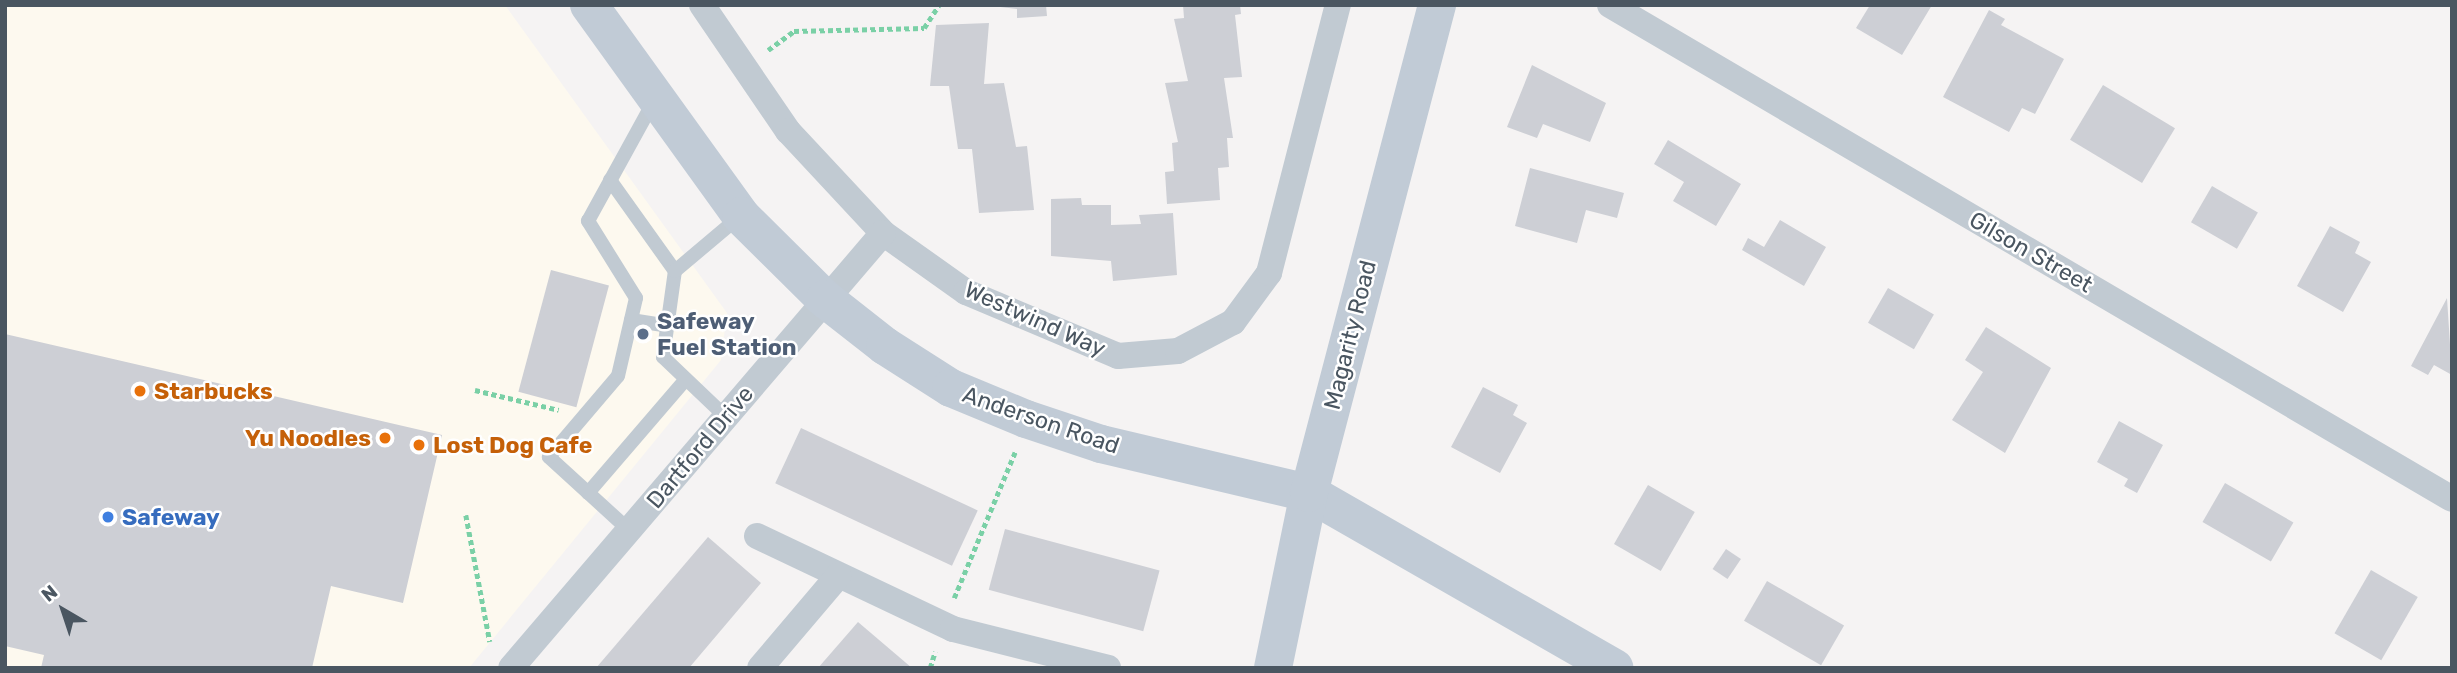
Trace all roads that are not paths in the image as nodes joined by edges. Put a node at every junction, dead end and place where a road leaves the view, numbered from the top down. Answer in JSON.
{"nodes":[{"id":1,"x":589,"y":5,"type":"edge"},
{"id":2,"x":702,"y":5,"type":"edge"},
{"id":3,"x":1338,"y":5,"type":"edge"},
{"id":4,"x":1437,"y":5,"type":"edge"},
{"id":5,"x":1610,"y":5,"type":"edge"},
{"id":6,"x":655,"y":99,"type":"junction"},
{"id":7,"x":610,"y":180,"type":"junction"},
{"id":8,"x":741,"y":216,"type":"junction"},
{"id":9,"x":883,"y":233,"type":"junction"},
{"id":10,"x":675,"y":271,"type":"junction"},
{"id":11,"x":825,"y":299,"type":"junction"},
{"id":12,"x":631,"y":320,"type":"junction"},
{"id":13,"x":668,"y":326,"type":"junction"},
{"id":14,"x":686,"y":379,"type":"junction"},
{"id":15,"x":726,"y":417,"type":"junction"},
{"id":16,"x":588,"y":493,"type":"junction"},
{"id":17,"x":1309,"y":493,"type":"junction"},
{"id":18,"x":2452,"y":499,"type":"edge"},
{"id":19,"x":630,"y":531,"type":"junction"},
{"id":20,"x":757,"y":536,"type":"dead end"},
{"id":21,"x":838,"y":576,"type":"junction"},
{"id":22,"x":1019,"y":657,"type":"edge"},
{"id":23,"x":514,"y":664,"type":"edge"},
{"id":24,"x":760,"y":668,"type":"edge"},
{"id":25,"x":1108,"y":668,"type":"edge"},
{"id":26,"x":1273,"y":668,"type":"edge"},
{"id":27,"x":1614,"y":668,"type":"edge"}],
"edges":[{"from":1,"to":6,"type":"street","name":"Anderson Road"},
{"from":2,"to":9,"type":"street","name":"Westwind Way"},
{"from":3,"to":9,"type":"street","name":"Westwind Way"},
{"from":4,"to":17,"type":"street","name":"Magarity Road"},
{"from":5,"to":18,"type":"street","name":"Gilson Street"},
{"from":6,"to":7,"type":"lane"},
{"from":6,"to":8,"type":"street","name":"Anderson Road"},
{"from":7,"to":10,"type":"lane"},
{"from":7,"to":12,"type":"lane"},
{"from":8,"to":10,"type":"lane"},
{"from":8,"to":11,"type":"street","name":"Anderson Road"},
{"from":9,"to":11,"type":"street","name":"Dartford Drive"},
{"from":10,"to":13,"type":"lane"},
{"from":11,"to":15,"type":"street","name":"Dartford Drive"},
{"from":11,"to":17,"type":"street","name":"Anderson Road"},
{"from":12,"to":13,"type":"lane"},
{"from":12,"to":16,"type":"lane"},
{"from":13,"to":14,"type":"lane"},
{"from":14,"to":15,"type":"lane"},
{"from":14,"to":16,"type":"lane"},
{"from":15,"to":19,"type":"street","name":"Dartford Drive"},
{"from":16,"to":19,"type":"lane"},
{"from":17,"to":26,"type":"street","name":"Magarity Road"},
{"from":17,"to":27,"type":"street","name":"Anderson Road"},
{"from":19,"to":23,"type":"street","name":"Dartford Drive"},
{"from":20,"to":21,"type":"street"},
{"from":21,"to":22,"type":"street"},
{"from":21,"to":24,"type":"street"},
{"from":22,"to":25,"type":"street"}]}
